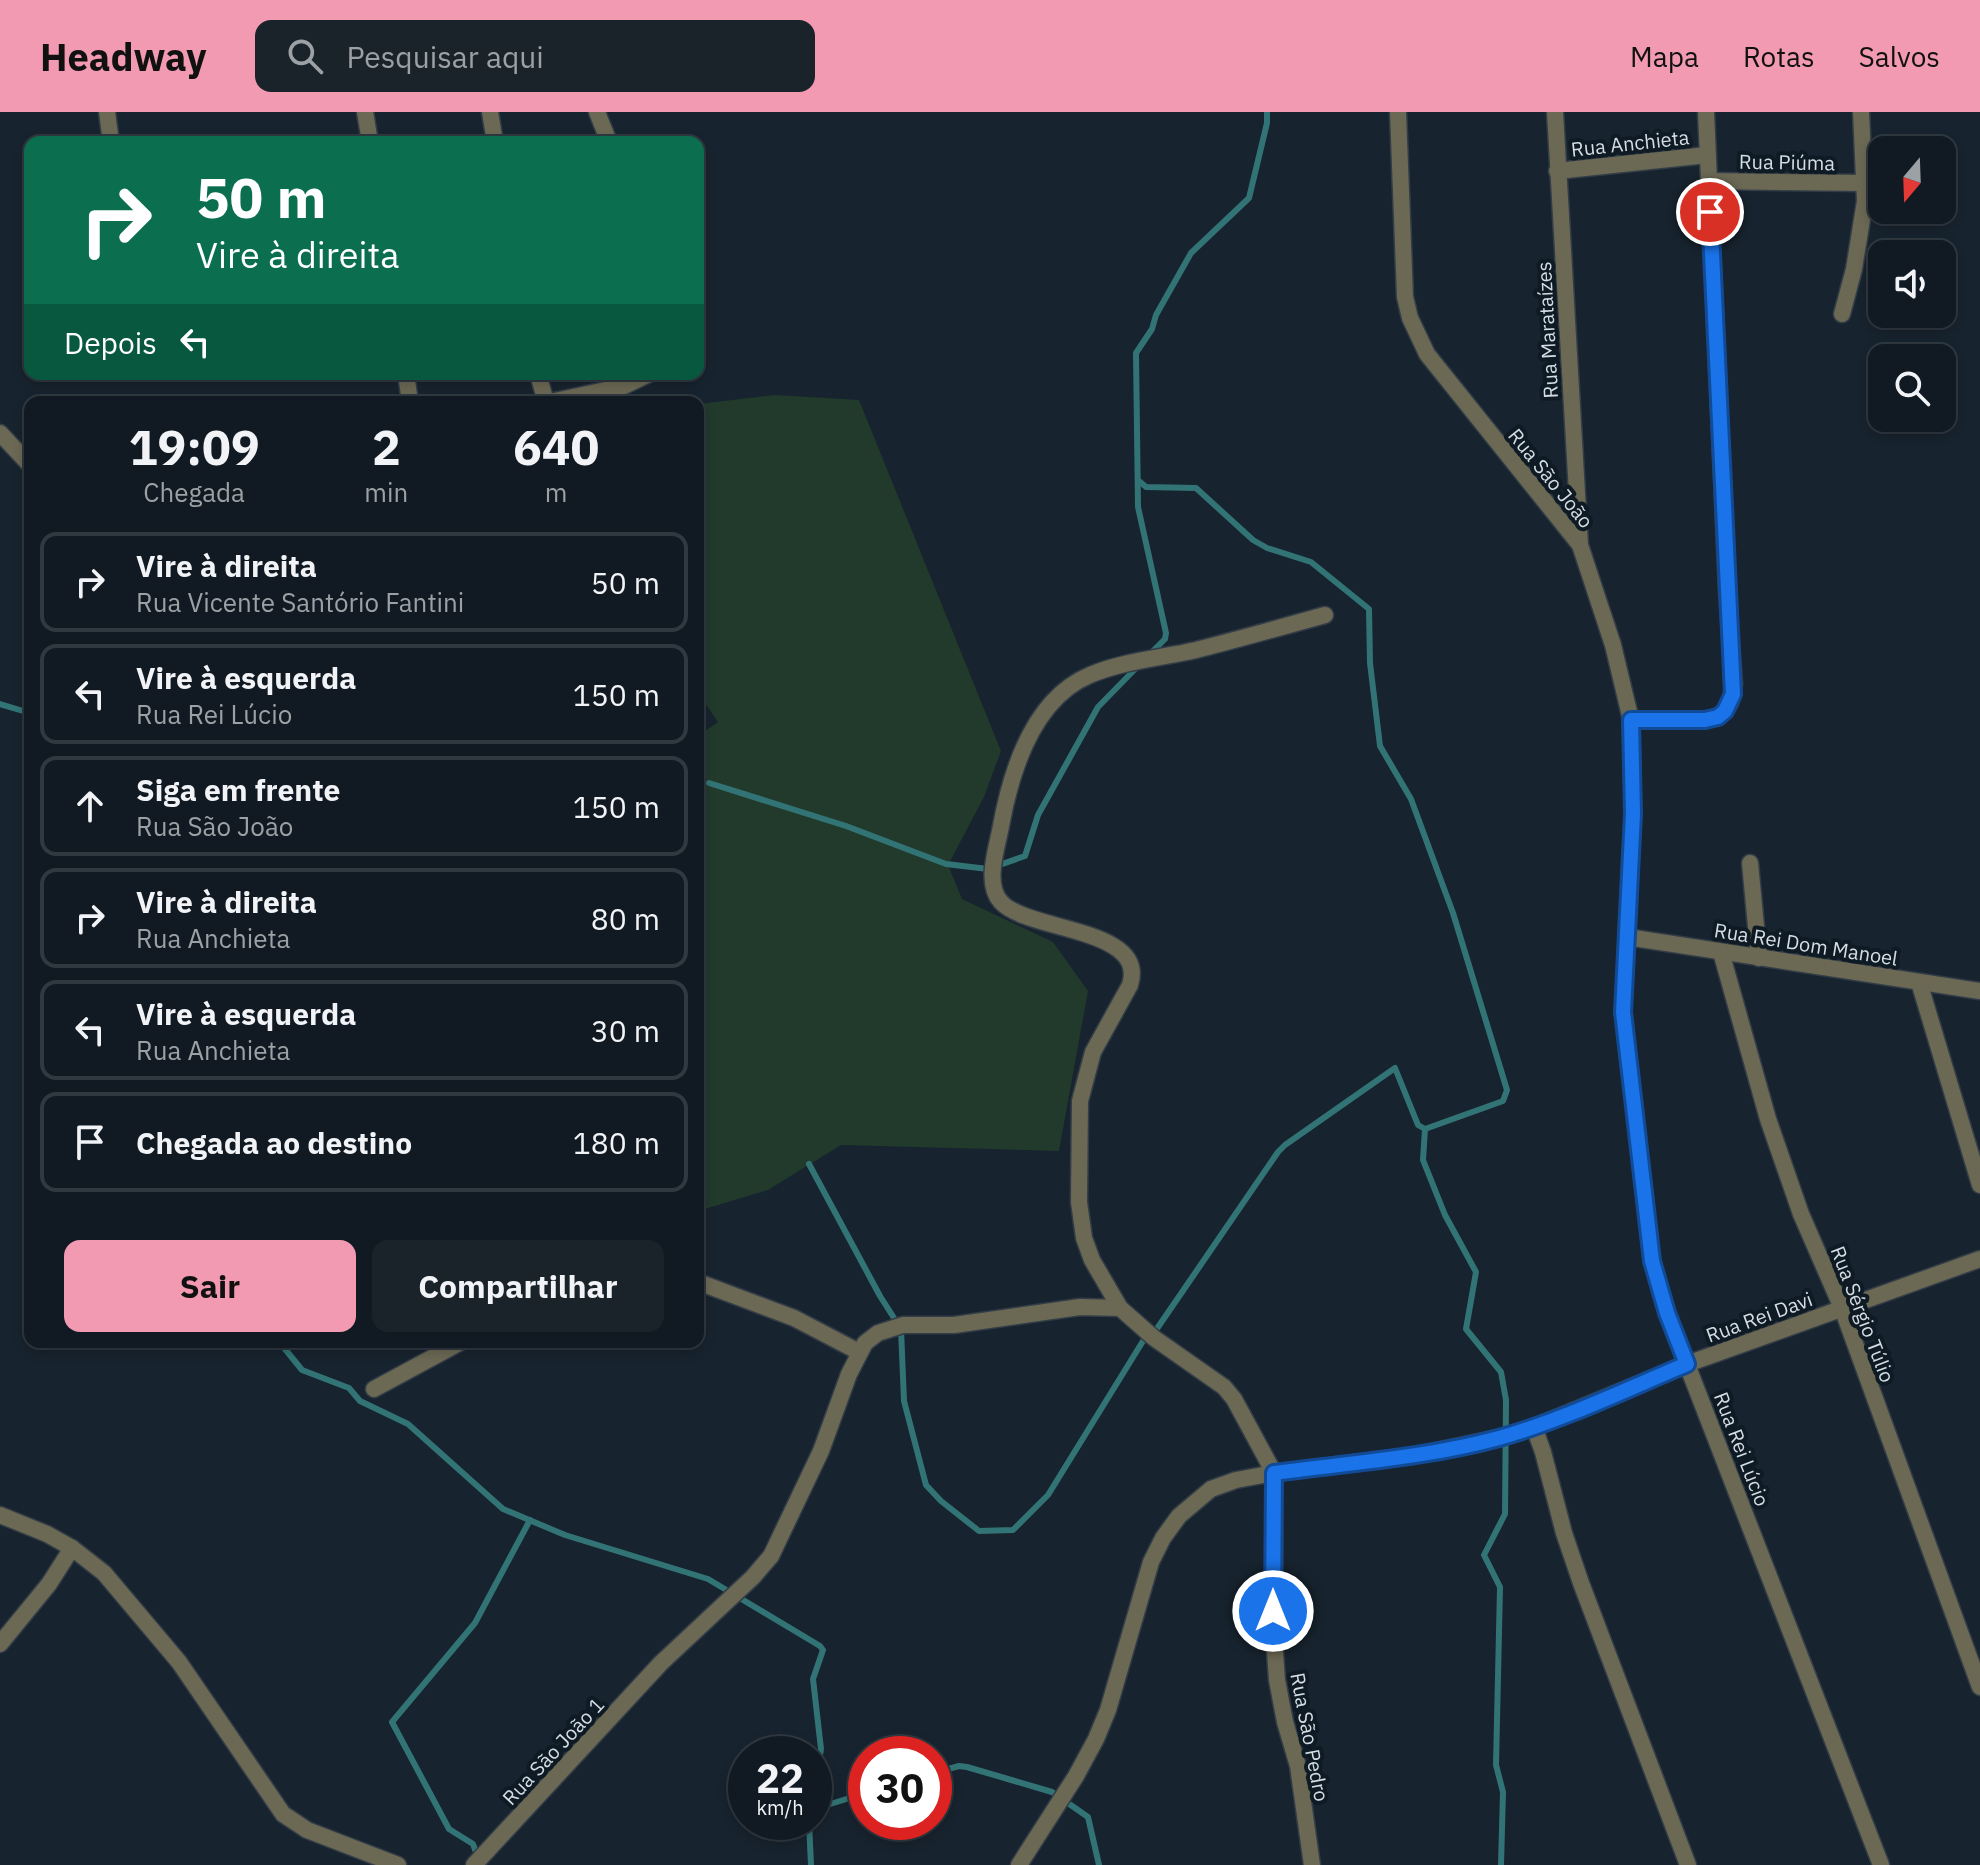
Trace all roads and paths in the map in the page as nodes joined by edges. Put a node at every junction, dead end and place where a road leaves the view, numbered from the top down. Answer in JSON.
{"nodes":[{"id":1,"x":107,"y":112,"type":"edge"},
{"id":2,"x":365,"y":112,"type":"edge"},
{"id":3,"x":490,"y":112,"type":"edge"},
{"id":4,"x":597,"y":112,"type":"edge"},
{"id":5,"x":1398,"y":112,"type":"edge"},
{"id":6,"x":1555,"y":112,"type":"edge"},
{"id":7,"x":1706,"y":112,"type":"edge"},
{"id":8,"x":1861,"y":112,"type":"edge"},
{"id":9,"x":110,"y":136,"type":"edge"},
{"id":10,"x":369,"y":136,"type":"edge"},
{"id":11,"x":494,"y":136,"type":"edge"},
{"id":12,"x":607,"y":136,"type":"edge"},
{"id":13,"x":1707,"y":155,"type":"junction"},
{"id":14,"x":1557,"y":171,"type":"junction"},
{"id":15,"x":1709,"y":181,"type":"junction"},
{"id":16,"x":1865,"y":183,"type":"junction"},
{"id":17,"x":1842,"y":314,"type":"dead end"},
{"id":18,"x":636,"y":380,"type":"edge"},
{"id":19,"x":576,"y":396,"type":"edge"},
{"id":20,"x":0,"y":433,"type":"edge"},
{"id":21,"x":24,"y":459,"type":"edge"},
{"id":22,"x":1580,"y":545,"type":"junction"},
{"id":23,"x":1325,"y":615,"type":"dead end"},
{"id":24,"x":1631,"y":720,"type":"junction"},
{"id":25,"x":1750,"y":863,"type":"dead end"},
{"id":26,"x":1627,"y":937,"type":"junction"},
{"id":27,"x":1721,"y":952,"type":"junction"},
{"id":28,"x":1759,"y":958,"type":"junction"},
{"id":29,"x":1919,"y":982,"type":"junction"},
{"id":30,"x":1980,"y":991,"type":"edge"},
{"id":31,"x":1980,"y":1185,"type":"edge"},
{"id":32,"x":1980,"y":1259,"type":"edge"},
{"id":33,"x":704,"y":1284,"type":"edge"},
{"id":34,"x":1120,"y":1308,"type":"junction"},
{"id":35,"x":1842,"y":1308,"type":"junction"},
{"id":36,"x":450,"y":1348,"type":"edge"},
{"id":37,"x":859,"y":1352,"type":"junction"},
{"id":38,"x":1687,"y":1364,"type":"junction"},
{"id":39,"x":374,"y":1389,"type":"dead end"},
{"id":40,"x":1534,"y":1427,"type":"junction"},
{"id":41,"x":1274,"y":1473,"type":"junction"},
{"id":42,"x":0,"y":1515,"type":"edge"},
{"id":43,"x":72,"y":1548,"type":"junction"},
{"id":44,"x":0,"y":1644,"type":"edge"},
{"id":45,"x":1980,"y":1687,"type":"edge"},
{"id":46,"x":398,"y":1865,"type":"edge"},
{"id":47,"x":474,"y":1865,"type":"edge"},
{"id":48,"x":1019,"y":1865,"type":"edge"},
{"id":49,"x":1312,"y":1865,"type":"edge"},
{"id":50,"x":1688,"y":1865,"type":"edge"},
{"id":51,"x":1881,"y":1865,"type":"edge"}],
"edges":[{"from":1,"to":9,"type":"street"},
{"from":2,"to":10,"type":"street"},
{"from":3,"to":11,"type":"street"},
{"from":4,"to":12,"type":"street"},
{"from":5,"to":22,"type":"street","name":"Rua São João"},
{"from":6,"to":14,"type":"street","name":"Rua Marataízes"},
{"from":7,"to":13,"type":"street","name":"Rua Anchieta"},
{"from":8,"to":16,"type":"street","name":"Rua Piúma"},
{"from":13,"to":14,"type":"street","name":"Rua Anchieta"},
{"from":13,"to":15,"type":"street","name":"Rua Anchieta"},
{"from":14,"to":22,"type":"street","name":"Rua Marataízes"},
{"from":15,"to":16,"type":"street","name":"Rua Piúma"},
{"from":15,"to":24,"type":"street","name":"Rua Anchieta"},
{"from":16,"to":17,"type":"street","name":"Rua Piúma"},
{"from":18,"to":19,"type":"street"},
{"from":20,"to":21,"type":"street"},
{"from":22,"to":24,"type":"street","name":"Rua São João"},
{"from":23,"to":34,"type":"street"},
{"from":24,"to":26,"type":"street","name":"Rua São João"},
{"from":25,"to":28,"type":"street"},
{"from":26,"to":27,"type":"street","name":"Rua Rei Dom Manoel"},
{"from":26,"to":38,"type":"street","name":"Rua Rei Lúcio"},
{"from":27,"to":28,"type":"street","name":"Rua Rei Dom Manoel"},
{"from":27,"to":35,"type":"street","name":"Rua Sérgio Túlio"},
{"from":28,"to":29,"type":"street","name":"Rua Rei Dom Manoel"},
{"from":29,"to":30,"type":"street","name":"Rua Rei Dom Manoel"},
{"from":29,"to":31,"type":"street"},
{"from":32,"to":35,"type":"street","name":"Rua Rei Davi"},
{"from":33,"to":37,"type":"street"},
{"from":34,"to":37,"type":"street"},
{"from":34,"to":41,"type":"street"},
{"from":35,"to":38,"type":"street","name":"Rua Rei Davi"},
{"from":35,"to":45,"type":"street","name":"Rua Sérgio Túlio"},
{"from":36,"to":39,"type":"street"},
{"from":37,"to":47,"type":"street","name":"Rua São João 1"},
{"from":38,"to":40,"type":"street","name":"Rua Rei Davi"},
{"from":38,"to":51,"type":"street","name":"Rua Rei Lúcio"},
{"from":40,"to":41,"type":"street","name":"Rua Rei Davi"},
{"from":40,"to":50,"type":"street"},
{"from":41,"to":48,"type":"street","name":"Rua Rei Davi"},
{"from":41,"to":49,"type":"street","name":"Rua São Pedro"},
{"from":42,"to":43,"type":"street"},
{"from":43,"to":44,"type":"street"},
{"from":43,"to":46,"type":"street"}]}
